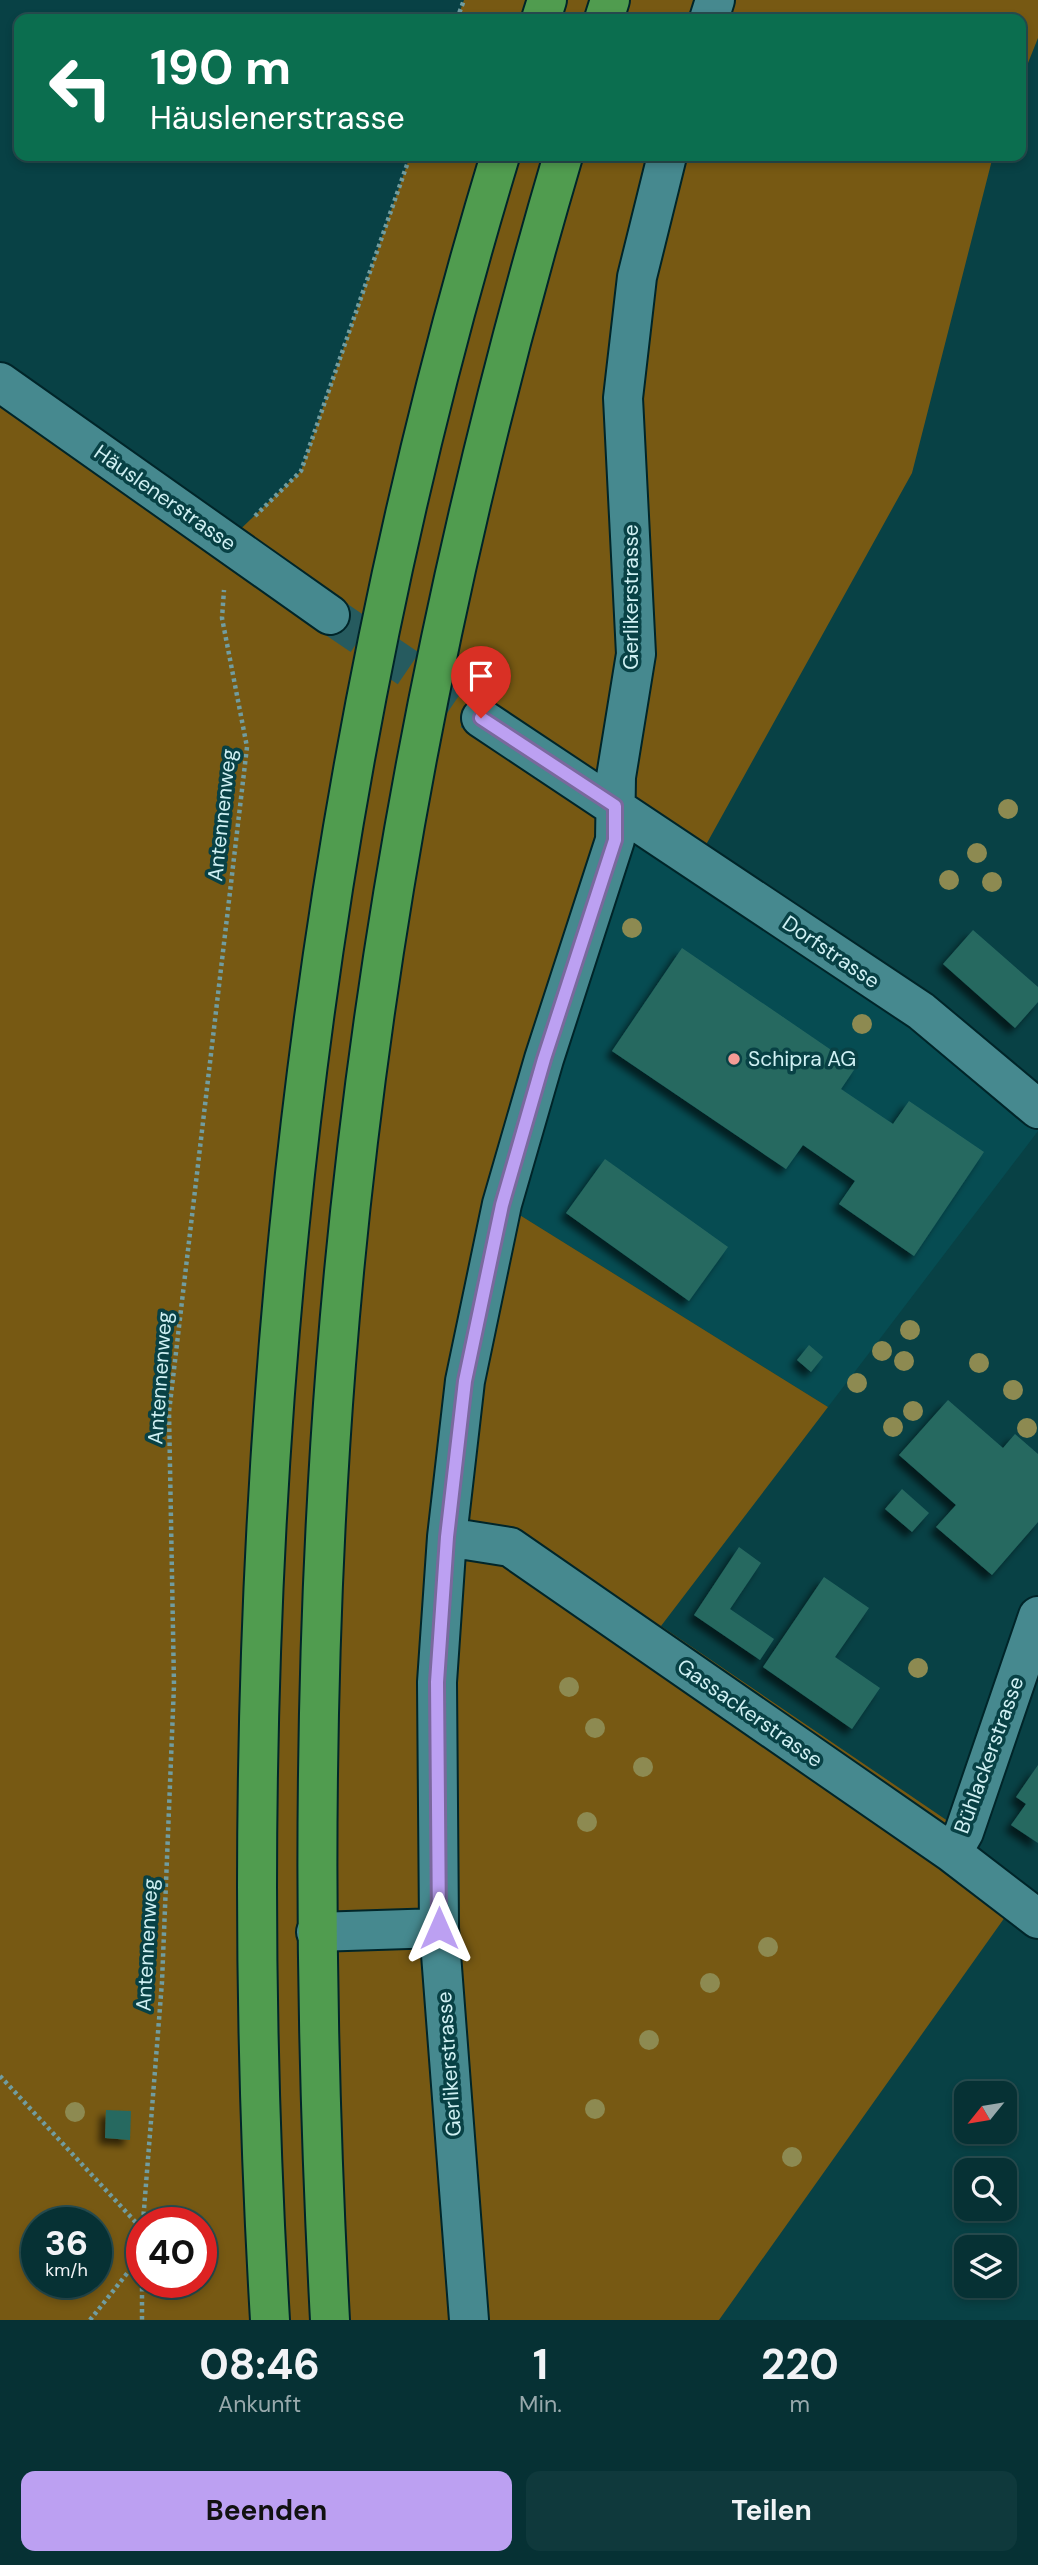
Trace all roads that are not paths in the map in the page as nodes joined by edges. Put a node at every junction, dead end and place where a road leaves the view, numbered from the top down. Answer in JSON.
{"nodes":[{"id":1,"x":498,"y":161,"type":"edge"},
{"id":2,"x":562,"y":161,"type":"edge"},
{"id":3,"x":666,"y":161,"type":"edge"},
{"id":4,"x":0,"y":382,"type":"edge"},
{"id":5,"x":330,"y":615,"type":"tunnel mouth"},
{"id":6,"x":481,"y":718,"type":"tunnel mouth"},
{"id":7,"x":615,"y":806,"type":"junction"},
{"id":8,"x":1038,"y":1109,"type":"edge"},
{"id":9,"x":447,"y":1537,"type":"junction"},
{"id":10,"x":1038,"y":1616,"type":"edge"},
{"id":11,"x":952,"y":1853,"type":"junction"},
{"id":12,"x":1038,"y":1919,"type":"edge"},
{"id":13,"x":439,"y":1928,"type":"junction"},
{"id":14,"x":316,"y":1932,"type":"junction"},
{"id":15,"x":270,"y":2320,"type":"edge"},
{"id":16,"x":330,"y":2320,"type":"edge"},
{"id":17,"x":469,"y":2320,"type":"edge"}],
"edges":[{"from":1,"to":15,"type":"highway"},
{"from":2,"to":14,"type":"highway"},
{"from":3,"to":7,"type":"street","name":"Gerlikerstrasse"},
{"from":4,"to":5,"type":"street","name":"Häuslenerstrasse"},
{"from":6,"to":7,"type":"street"},
{"from":7,"to":8,"type":"street","name":"Dorfstrasse"},
{"from":7,"to":9,"type":"street","name":"Gerlikerstrasse"},
{"from":9,"to":11,"type":"street","name":"Gassackerstrasse"},
{"from":9,"to":13,"type":"street","name":"Gerlikerstrasse"},
{"from":10,"to":11,"type":"street","name":"Bühlackerstrasse"},
{"from":11,"to":12,"type":"street","name":"Gassackerstrasse"},
{"from":13,"to":14,"type":"street"},
{"from":13,"to":17,"type":"street","name":"Gerlikerstrasse"},
{"from":14,"to":16,"type":"highway"}]}
